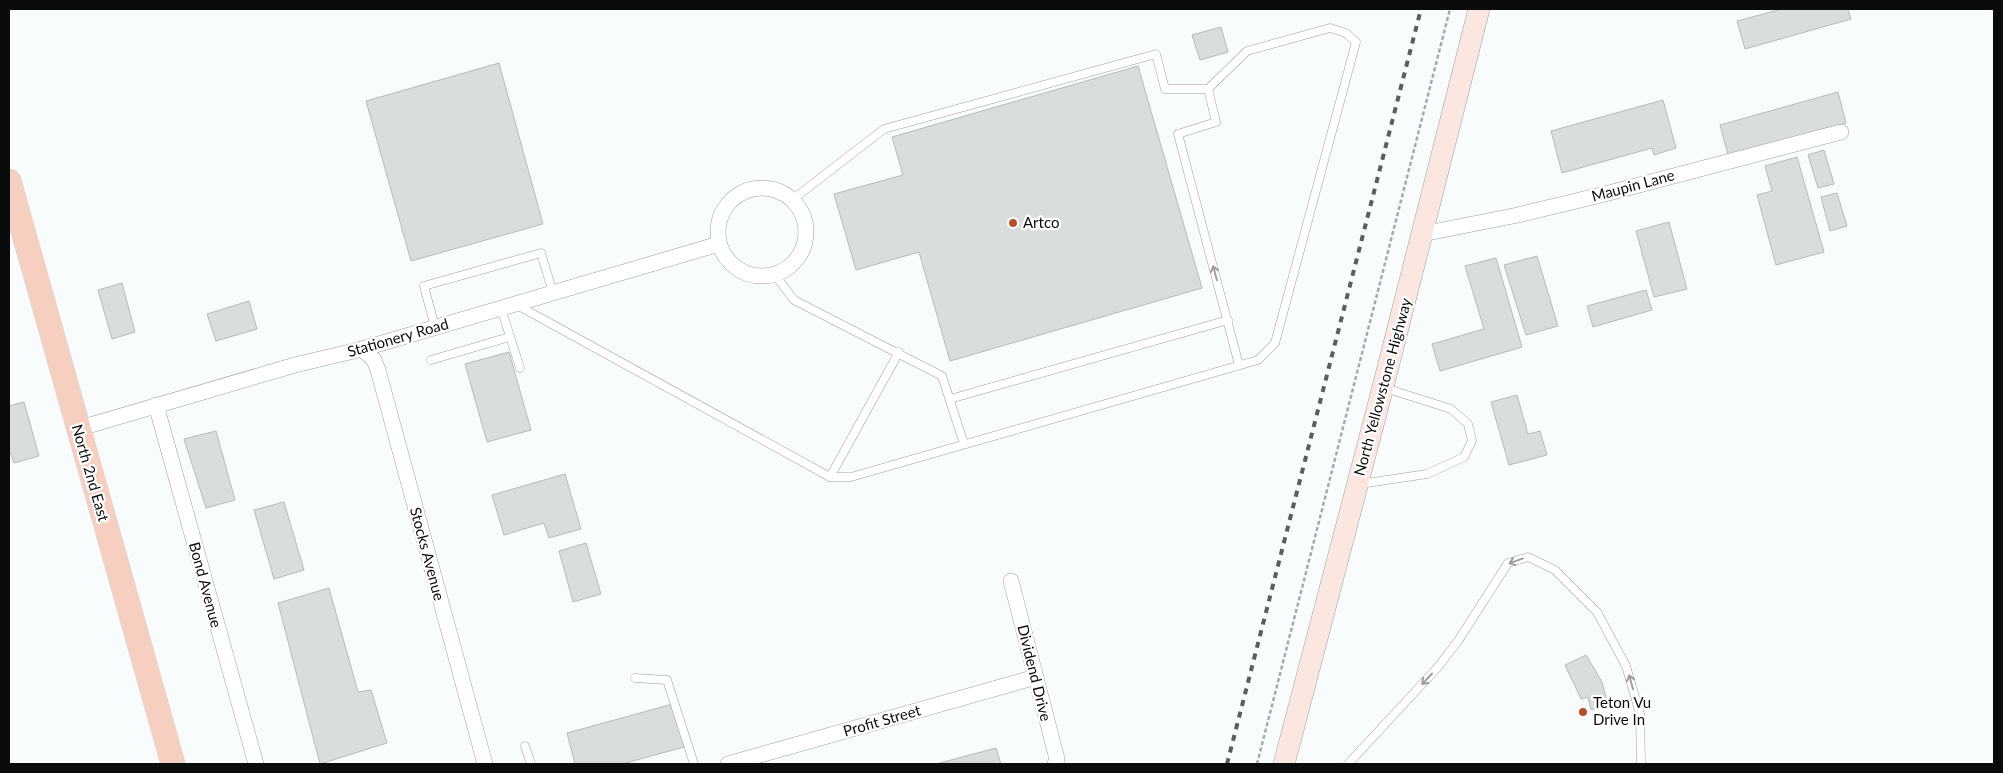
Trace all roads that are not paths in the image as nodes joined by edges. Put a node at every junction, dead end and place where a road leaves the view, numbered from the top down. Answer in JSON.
{"nodes":[{"id":1,"x":1479,"y":9,"type":"edge"},
{"id":2,"x":1208,"y":88,"type":"junction"},
{"id":3,"x":1841,"y":132,"type":"dead end"},
{"id":4,"x":9,"y":181,"type":"edge"},
{"id":5,"x":792,"y":200,"type":"junction"},
{"id":6,"x":1422,"y":234,"type":"junction"},
{"id":7,"x":719,"y":244,"type":"junction"},
{"id":8,"x":775,"y":275,"type":"junction"},
{"id":9,"x":553,"y":293,"type":"junction"},
{"id":10,"x":508,"y":306,"type":"junction"},
{"id":11,"x":1228,"y":320,"type":"junction"},
{"id":12,"x":436,"y":327,"type":"junction"},
{"id":13,"x":510,"y":337,"type":"junction"},
{"id":14,"x":362,"y":349,"type":"junction"},
{"id":15,"x":899,"y":352,"type":"junction"},
{"id":16,"x":431,"y":360,"type":"dead end"},
{"id":17,"x":1240,"y":366,"type":"junction"},
{"id":18,"x":520,"y":368,"type":"dead end"},
{"id":19,"x":1383,"y":388,"type":"junction"},
{"id":20,"x":950,"y":399,"type":"junction"},
{"id":21,"x":156,"y":405,"type":"junction"},
{"id":22,"x":77,"y":429,"type":"junction"},
{"id":23,"x":964,"y":444,"type":"junction"},
{"id":24,"x":830,"y":477,"type":"junction"},
{"id":25,"x":1357,"y":484,"type":"junction"},
{"id":26,"x":1011,"y":581,"type":"dead end"},
{"id":27,"x":1036,"y":677,"type":"junction"},
{"id":28,"x":635,"y":678,"type":"dead end"},
{"id":29,"x":525,"y":746,"type":"dead end"},
{"id":30,"x":173,"y":764,"type":"edge"},
{"id":31,"x":256,"y":764,"type":"edge"},
{"id":32,"x":485,"y":764,"type":"edge"},
{"id":33,"x":531,"y":764,"type":"edge"},
{"id":34,"x":694,"y":764,"type":"edge"},
{"id":35,"x":728,"y":764,"type":"edge"},
{"id":36,"x":1055,"y":764,"type":"edge"},
{"id":37,"x":1284,"y":764,"type":"edge"},
{"id":38,"x":1348,"y":764,"type":"edge"},
{"id":39,"x":1641,"y":764,"type":"edge"}],
"edges":[{"from":1,"to":6,"type":"main road","name":"North Yellowstone Highway"},
{"from":2,"to":5,"type":"lane"},
{"from":11,"to":2,"type":"lane","one_way":true},
{"from":2,"to":17,"type":"lane"},
{"from":3,"to":6,"type":"street","name":"Maupin Lane"},
{"from":4,"to":22,"type":"main road","name":"North 2nd East"},
{"from":5,"to":7,"type":"street"},
{"from":5,"to":8,"type":"street"},
{"from":6,"to":19,"type":"main road","name":"North Yellowstone Highway"},
{"from":7,"to":8,"type":"street"},
{"from":7,"to":9,"type":"street","name":"Stationery Road"},
{"from":8,"to":15,"type":"lane"},
{"from":9,"to":10,"type":"street","name":"Stationery Road"},
{"from":9,"to":12,"type":"lane"},
{"from":10,"to":12,"type":"street","name":"Stationery Road"},
{"from":10,"to":13,"type":"lane"},
{"from":10,"to":24,"type":"lane"},
{"from":11,"to":17,"type":"lane"},
{"from":11,"to":20,"type":"lane"},
{"from":12,"to":14,"type":"street","name":"Stationery Road"},
{"from":13,"to":16,"type":"lane"},
{"from":13,"to":18,"type":"lane"},
{"from":14,"to":21,"type":"street","name":"Stationery Road"},
{"from":14,"to":32,"type":"street","name":"Stocks Avenue"},
{"from":15,"to":20,"type":"lane"},
{"from":15,"to":24,"type":"lane"},
{"from":17,"to":23,"type":"lane"},
{"from":19,"to":25,"type":"main road","name":"North Yellowstone Highway"},
{"from":19,"to":25,"type":"lane"},
{"from":20,"to":23,"type":"lane"},
{"from":21,"to":22,"type":"street","name":"Stationery Road"},
{"from":21,"to":31,"type":"street","name":"Bond Avenue"},
{"from":22,"to":30,"type":"main road","name":"North 2nd East"},
{"from":23,"to":24,"type":"lane"},
{"from":25,"to":37,"type":"main road","name":"North Yellowstone Highway"},
{"from":26,"to":27,"type":"street","name":"Dividend Drive"},
{"from":27,"to":35,"type":"street","name":"Profit Street"},
{"from":27,"to":36,"type":"street","name":"Dividend Drive"},
{"from":28,"to":34,"type":"lane"},
{"from":29,"to":33,"type":"lane"},
{"from":39,"to":38,"type":"lane","one_way":true}]}
